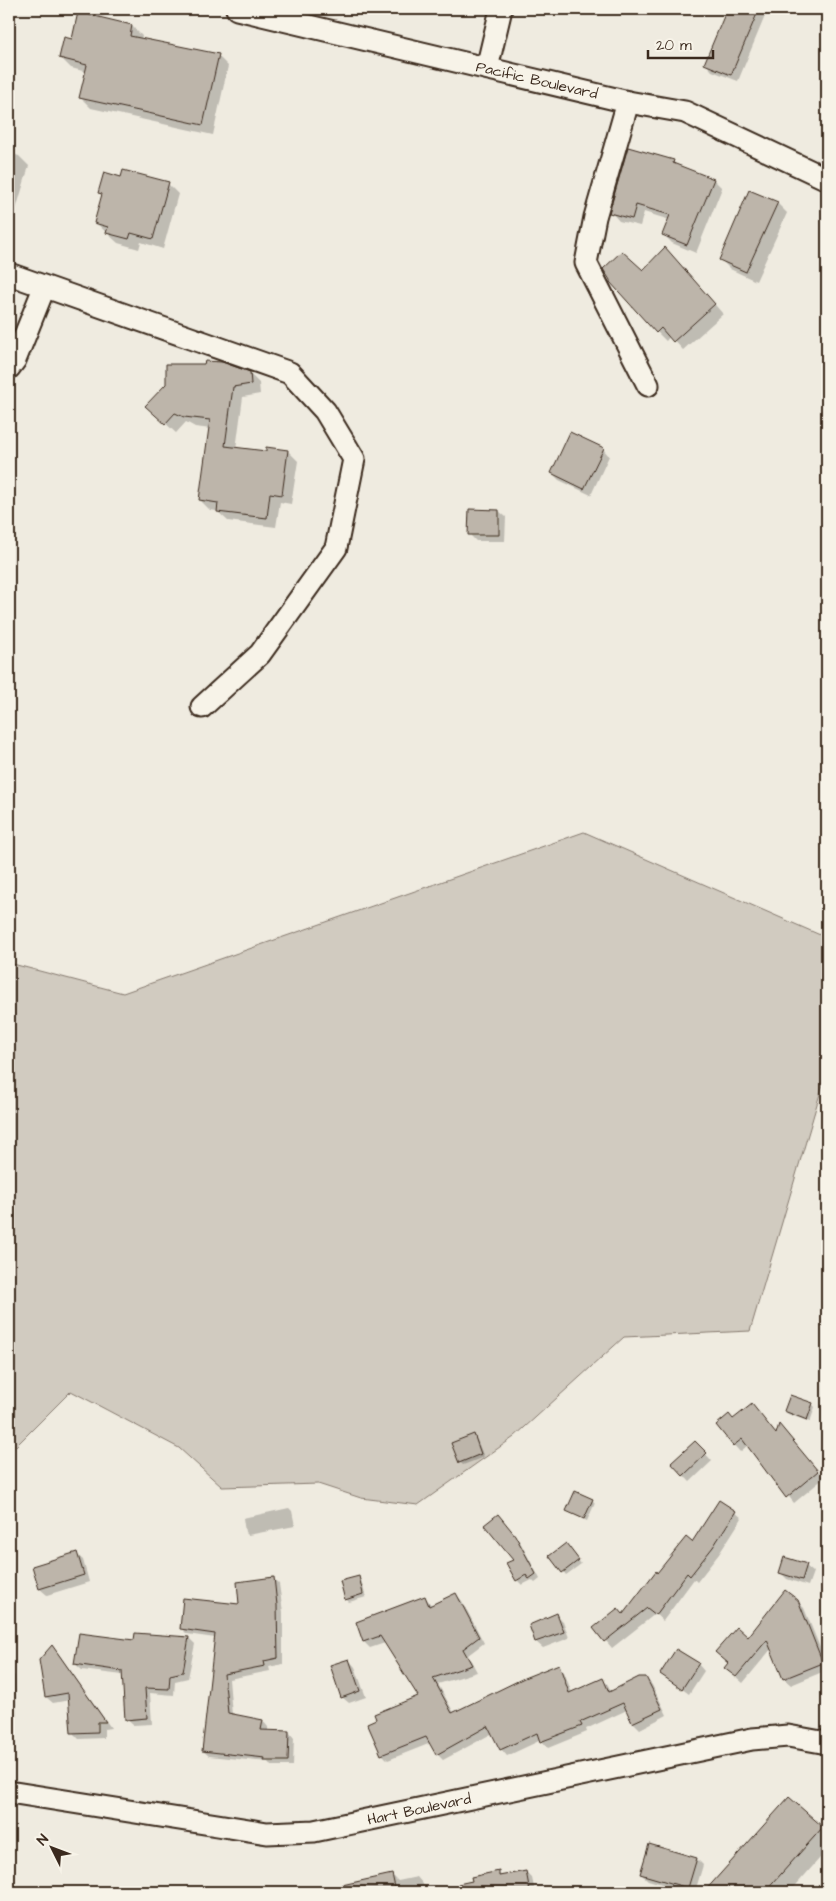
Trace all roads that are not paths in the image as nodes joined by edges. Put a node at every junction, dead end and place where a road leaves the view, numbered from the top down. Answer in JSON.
{"nodes":[{"id":1,"x":238,"y":9,"type":"edge"},
{"id":2,"x":501,"y":9,"type":"edge"},
{"id":3,"x":487,"y":68,"type":"junction"},
{"id":4,"x":628,"y":102,"type":"junction"},
{"id":5,"x":827,"y":179,"type":"edge"},
{"id":6,"x":9,"y":274,"type":"edge"},
{"id":7,"x":44,"y":288,"type":"junction"},
{"id":8,"x":9,"y":368,"type":"edge"},
{"id":9,"x":648,"y":385,"type":"dead end"},
{"id":10,"x":202,"y":707,"type":"dead end"},
{"id":11,"x":827,"y":1743,"type":"edge"},
{"id":12,"x":9,"y":1792,"type":"edge"}],
"edges":[{"from":1,"to":3,"type":"street","name":"Pacific Boulevard"},
{"from":2,"to":3,"type":"street"},
{"from":3,"to":4,"type":"street","name":"Pacific Boulevard"},
{"from":4,"to":5,"type":"street","name":"Pacific Boulevard"},
{"from":4,"to":9,"type":"street"},
{"from":6,"to":7,"type":"street"},
{"from":7,"to":8,"type":"street"},
{"from":7,"to":10,"type":"street"},
{"from":11,"to":12,"type":"street","name":"Hart Boulevard"}]}
